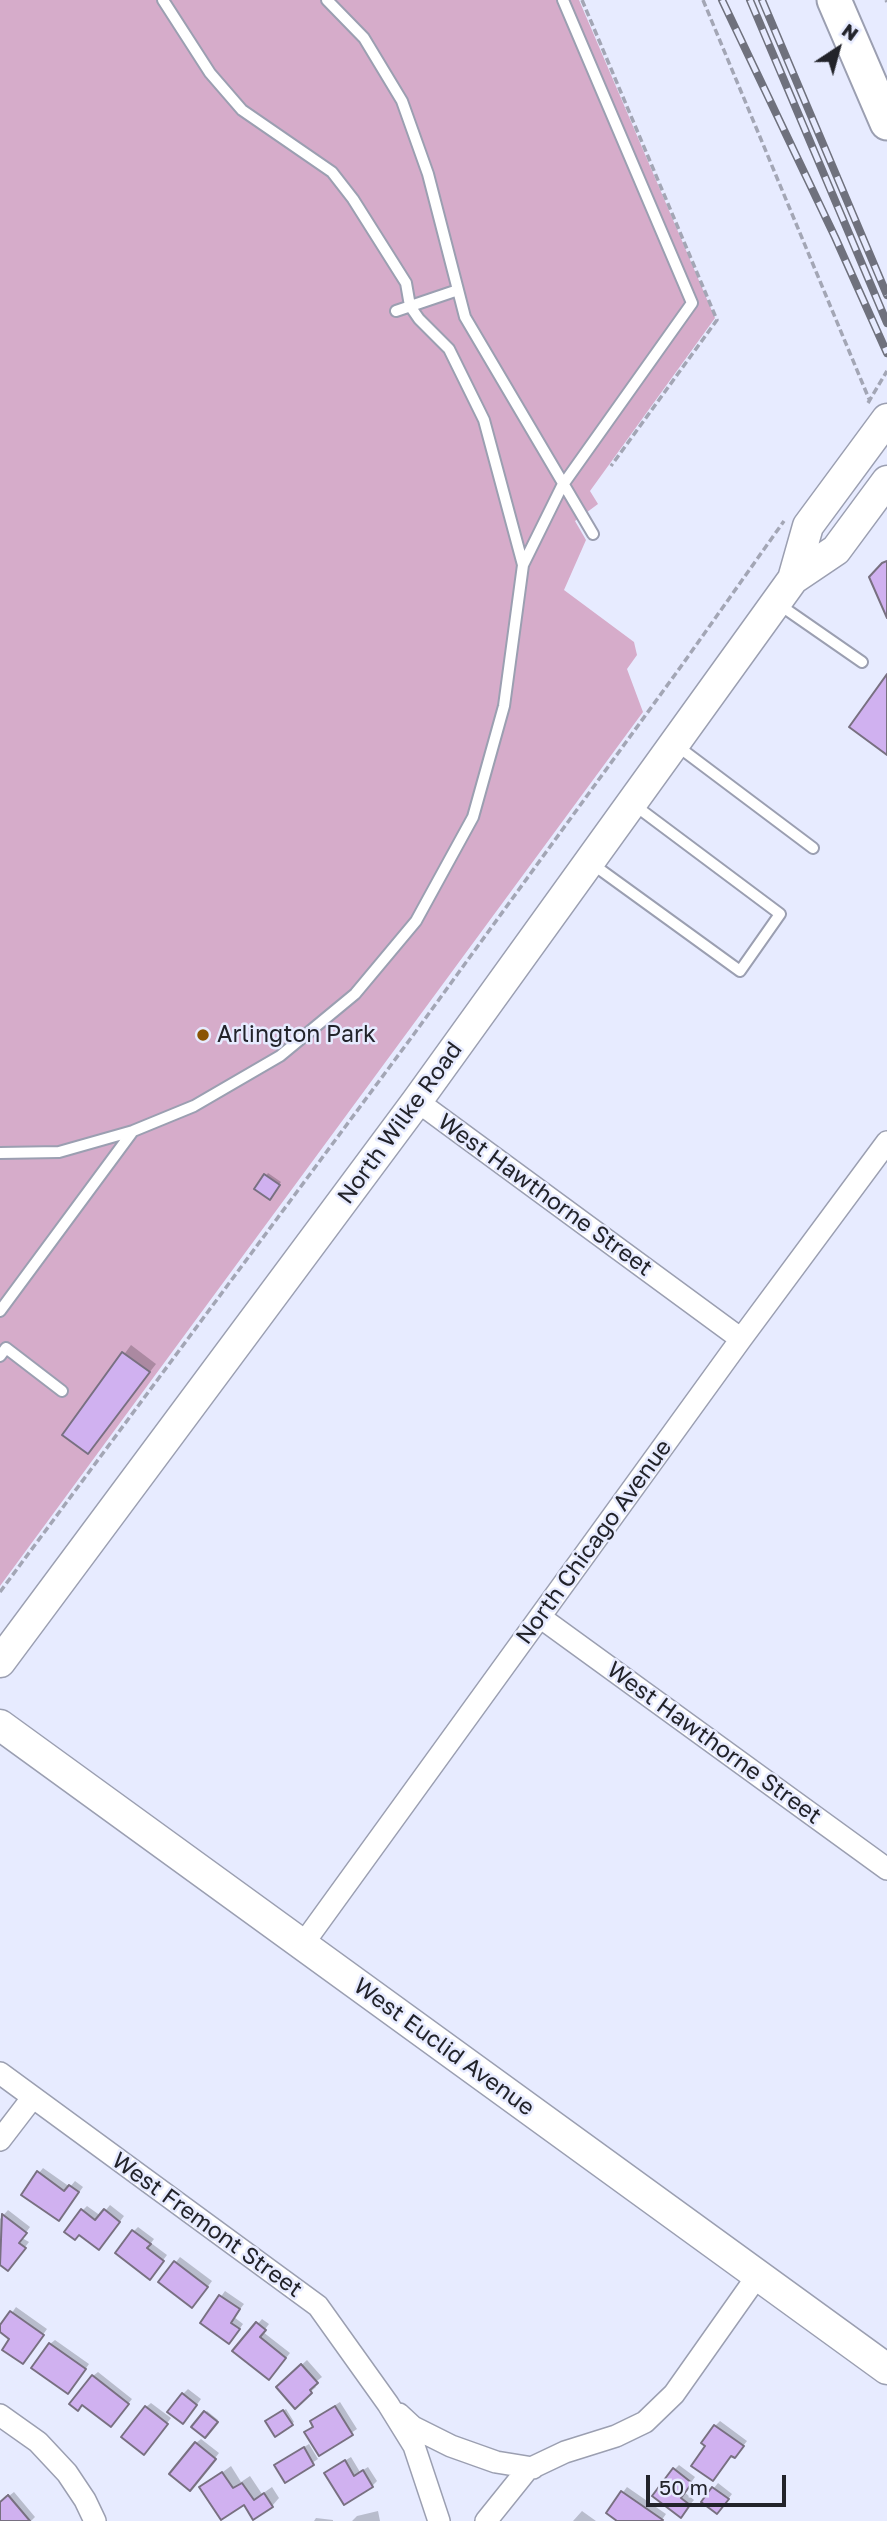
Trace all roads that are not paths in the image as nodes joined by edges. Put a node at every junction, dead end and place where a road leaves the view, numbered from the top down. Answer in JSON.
{"nodes":[{"id":1,"x":163,"y":0,"type":"edge"},
{"id":2,"x":327,"y":0,"type":"edge"},
{"id":3,"x":563,"y":0,"type":"edge"},
{"id":4,"x":834,"y":0,"type":"edge"},
{"id":5,"x":887,"y":123,"type":"edge"},
{"id":6,"x":458,"y":290,"type":"junction"},
{"id":7,"x":410,"y":306,"type":"junction"},
{"id":8,"x":396,"y":311,"type":"dead end"},
{"id":9,"x":878,"y":410,"type":"edge"},
{"id":10,"x":887,"y":481,"type":"edge"},
{"id":11,"x":562,"y":485,"type":"junction"},
{"id":12,"x":593,"y":534,"type":"dead end"},
{"id":13,"x":523,"y":565,"type":"junction"},
{"id":14,"x":785,"y":591,"type":"junction"},
{"id":15,"x":862,"y":662,"type":"dead end"},
{"id":16,"x":676,"y":745,"type":"junction"},
{"id":17,"x":633,"y":804,"type":"junction"},
{"id":18,"x":813,"y":848,"type":"dead end"},
{"id":19,"x":591,"y":863,"type":"junction"},
{"id":20,"x":417,"y":1101,"type":"junction"},
{"id":21,"x":133,"y":1131,"type":"junction"},
{"id":22,"x":887,"y":1142,"type":"edge"},
{"id":23,"x":0,"y":1153,"type":"edge"},
{"id":24,"x":0,"y":1311,"type":"edge"},
{"id":25,"x":741,"y":1339,"type":"junction"},
{"id":26,"x":2,"y":1350,"type":"edge"},
{"id":27,"x":62,"y":1391,"type":"dead end"},
{"id":28,"x":540,"y":1617,"type":"junction"},
{"id":29,"x":0,"y":1662,"type":"edge"},
{"id":30,"x":0,"y":1726,"type":"edge"},
{"id":31,"x":887,"y":1869,"type":"edge"},
{"id":32,"x":303,"y":1944,"type":"junction"},
{"id":33,"x":0,"y":2073,"type":"edge"},
{"id":34,"x":33,"y":2096,"type":"junction"},
{"id":35,"x":0,"y":2140,"type":"edge"},
{"id":36,"x":758,"y":2275,"type":"junction"},
{"id":37,"x":887,"y":2369,"type":"edge"},
{"id":38,"x":387,"y":2404,"type":"junction"},
{"id":39,"x":0,"y":2415,"type":"edge"},
{"id":40,"x":533,"y":2468,"type":"junction"},
{"id":41,"x":95,"y":2521,"type":"edge"},
{"id":42,"x":439,"y":2521,"type":"edge"},
{"id":43,"x":486,"y":2521,"type":"edge"}],
"edges":[{"from":1,"to":7,"type":"lane"},
{"from":2,"to":6,"type":"lane"},
{"from":3,"to":11,"type":"lane"},
{"from":4,"to":5,"type":"main road"},
{"from":6,"to":7,"type":"lane"},
{"from":6,"to":11,"type":"lane"},
{"from":7,"to":8,"type":"lane"},
{"from":7,"to":13,"type":"lane"},
{"from":9,"to":14,"type":"main road","name":"North Wilke Road"},
{"from":10,"to":14,"type":"main road","name":"North Wilke Road"},
{"from":11,"to":12,"type":"lane"},
{"from":11,"to":13,"type":"lane"},
{"from":13,"to":21,"type":"lane"},
{"from":14,"to":15,"type":"lane"},
{"from":14,"to":16,"type":"main road","name":"North Wilke Road"},
{"from":16,"to":17,"type":"main road","name":"North Wilke Road"},
{"from":16,"to":18,"type":"lane"},
{"from":17,"to":19,"type":"main road","name":"North Wilke Road"},
{"from":17,"to":19,"type":"lane"},
{"from":19,"to":20,"type":"main road","name":"North Wilke Road"},
{"from":20,"to":25,"type":"street","name":"West Hawthorne Street"},
{"from":20,"to":29,"type":"main road","name":"North Wilke Road"},
{"from":21,"to":23,"type":"lane"},
{"from":21,"to":24,"type":"lane"},
{"from":22,"to":25,"type":"street","name":"North Chicago Avenue"},
{"from":25,"to":28,"type":"street","name":"North Chicago Avenue"},
{"from":26,"to":27,"type":"lane"},
{"from":28,"to":31,"type":"street","name":"West Hawthorne Street"},
{"from":28,"to":32,"type":"street","name":"North Chicago Avenue"},
{"from":30,"to":32,"type":"main road","name":"West Euclid Avenue"},
{"from":32,"to":36,"type":"main road","name":"West Euclid Avenue"},
{"from":33,"to":34,"type":"street","name":"West Fremont Street"},
{"from":34,"to":35,"type":"street"},
{"from":34,"to":38,"type":"street","name":"West Fremont Street"},
{"from":36,"to":37,"type":"main road","name":"West Euclid Avenue"},
{"from":36,"to":40,"type":"street"},
{"from":38,"to":40,"type":"street","name":"West Fremont Street"},
{"from":38,"to":42,"type":"street","name":"West Fremont Street"},
{"from":39,"to":41,"type":"street"},
{"from":40,"to":43,"type":"street"}]}
